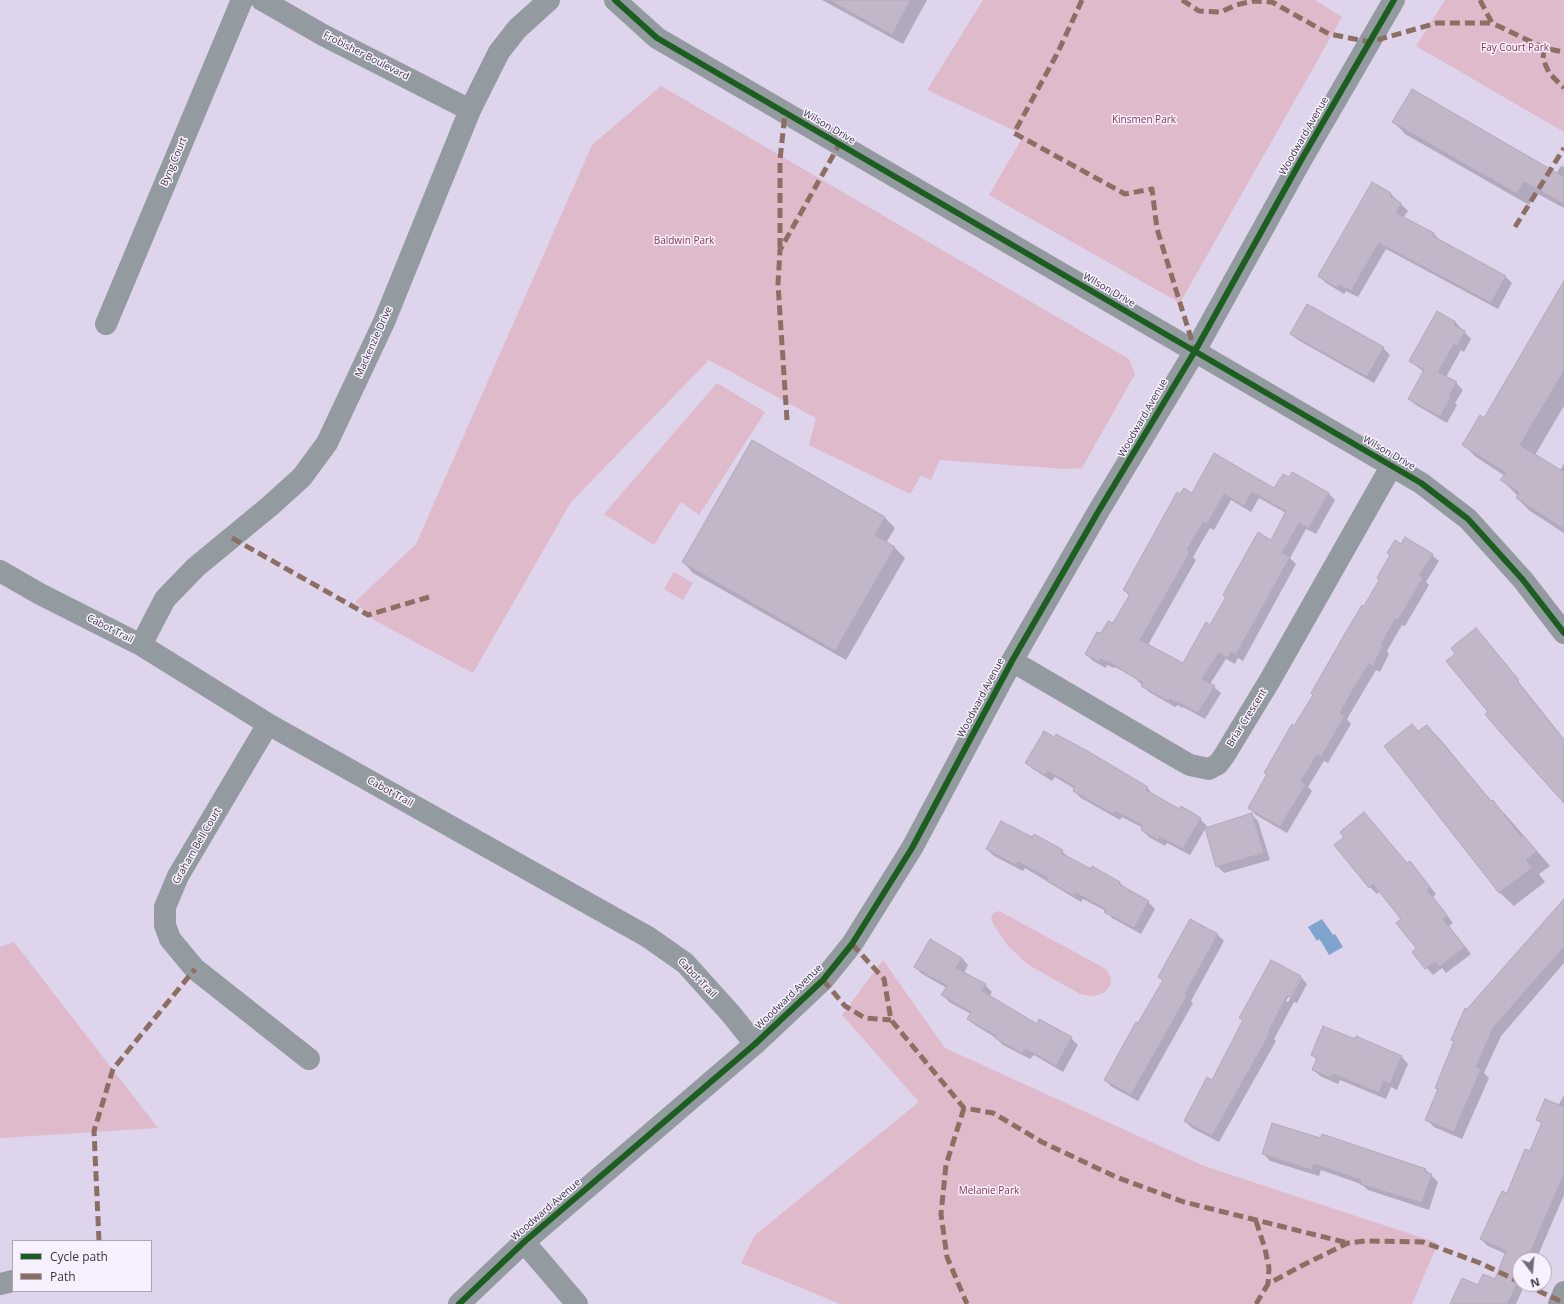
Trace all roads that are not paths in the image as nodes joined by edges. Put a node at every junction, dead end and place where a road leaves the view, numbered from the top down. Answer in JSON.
{"nodes":[{"id":1,"x":242,"y":0,"type":"edge"},
{"id":2,"x":262,"y":0,"type":"edge"},
{"id":3,"x":549,"y":0,"type":"edge"},
{"id":4,"x":614,"y":0,"type":"edge"},
{"id":5,"x":1394,"y":0,"type":"edge"},
{"id":6,"x":470,"y":110,"type":"junction"},
{"id":7,"x":106,"y":324,"type":"dead end"},
{"id":8,"x":1195,"y":351,"type":"junction"},
{"id":9,"x":1392,"y":465,"type":"junction"},
{"id":10,"x":0,"y":571,"type":"edge"},
{"id":11,"x":1564,"y":633,"type":"edge"},
{"id":12,"x":141,"y":645,"type":"junction"},
{"id":13,"x":1012,"y":661,"type":"junction"},
{"id":14,"x":268,"y":724,"type":"junction"},
{"id":15,"x":755,"y":1044,"type":"junction"},
{"id":16,"x":309,"y":1059,"type":"dead end"},
{"id":17,"x":524,"y":1242,"type":"junction"},
{"id":18,"x":12,"y":1281,"type":"edge"},
{"id":19,"x":0,"y":1284,"type":"edge"},
{"id":20,"x":1564,"y":1292,"type":"edge"},
{"id":21,"x":459,"y":1304,"type":"edge"},
{"id":22,"x":577,"y":1304,"type":"edge"},
{"id":23,"x":1559,"y":1304,"type":"edge"}],
"edges":[{"from":1,"to":7,"type":"street","name":"Byng Court"},
{"from":2,"to":6,"type":"street","name":"Frobisher Boulevard"},
{"from":3,"to":6,"type":"street","name":"Mackenzie Drive"},
{"from":4,"to":8,"type":"street","name":"Wilson Drive"},
{"from":5,"to":8,"type":"street","name":"Woodward Avenue"},
{"from":6,"to":12,"type":"street","name":"Mackenzie Drive"},
{"from":8,"to":9,"type":"street","name":"Wilson Drive"},
{"from":8,"to":13,"type":"street","name":"Woodward Avenue"},
{"from":9,"to":11,"type":"street","name":"Wilson Drive"},
{"from":9,"to":13,"type":"street","name":"Briar Crescent"},
{"from":10,"to":12,"type":"street","name":"Cabot Trail"},
{"from":12,"to":14,"type":"street","name":"Cabot Trail"},
{"from":13,"to":15,"type":"street","name":"Woodward Avenue"},
{"from":14,"to":15,"type":"street","name":"Cabot Trail"},
{"from":14,"to":16,"type":"street","name":"Graham Bell Court"},
{"from":15,"to":17,"type":"street","name":"Woodward Avenue"},
{"from":17,"to":21,"type":"street","name":"Woodward Avenue"},
{"from":17,"to":22,"type":"street"},
{"from":18,"to":19,"type":"street"},
{"from":20,"to":23,"type":"street"}]}
